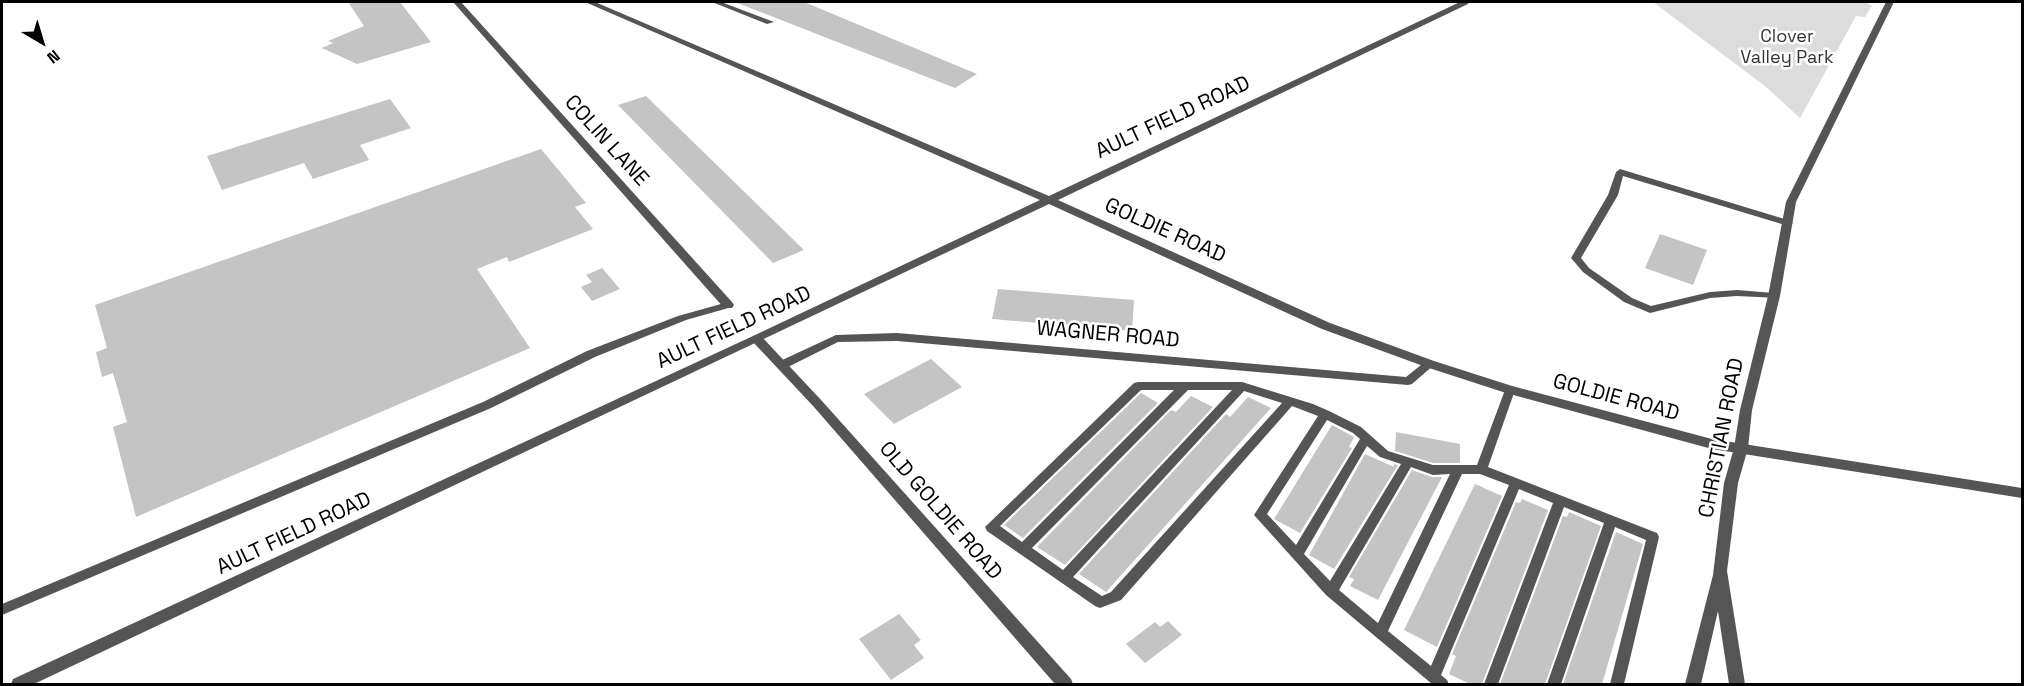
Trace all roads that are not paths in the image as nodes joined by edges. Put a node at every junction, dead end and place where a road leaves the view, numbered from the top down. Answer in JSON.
{"nodes":[{"id":1,"x":457,"y":2,"type":"edge"},
{"id":2,"x":589,"y":2,"type":"edge"},
{"id":3,"x":716,"y":2,"type":"edge"},
{"id":4,"x":1465,"y":2,"type":"edge"},
{"id":5,"x":1890,"y":2,"type":"edge"},
{"id":6,"x":770,"y":22,"type":"dead end"},
{"id":7,"x":1047,"y":199,"type":"junction"},
{"id":8,"x":1788,"y":223,"type":"junction"},
{"id":9,"x":1774,"y":296,"type":"junction"},
{"id":10,"x":728,"y":305,"type":"joint"},
{"id":11,"x":757,"y":339,"type":"junction"},
{"id":12,"x":1430,"y":364,"type":"junction"},
{"id":13,"x":782,"y":365,"type":"junction"},
{"id":14,"x":1185,"y":386,"type":"junction"},
{"id":15,"x":1242,"y":386,"type":"junction"},
{"id":16,"x":1510,"y":390,"type":"junction"},
{"id":17,"x":1290,"y":401,"type":"junction"},
{"id":18,"x":1325,"y":414,"type":"junction"},
{"id":19,"x":1366,"y":438,"type":"junction"},
{"id":20,"x":1741,"y":448,"type":"junction"},
{"id":21,"x":1408,"y":462,"type":"junction"},
{"id":22,"x":1480,"y":469,"type":"junction"},
{"id":23,"x":1458,"y":470,"type":"junction"},
{"id":24,"x":1516,"y":483,"type":"junction"},
{"id":25,"x":2022,"y":492,"type":"edge"},
{"id":26,"x":1560,"y":500,"type":"junction"},
{"id":27,"x":1611,"y":520,"type":"junction"},
{"id":28,"x":1023,"y":549,"type":"junction"},
{"id":29,"x":1297,"y":554,"type":"junction"},
{"id":30,"x":1720,"y":571,"type":"junction"},
{"id":31,"x":1064,"y":578,"type":"junction"},
{"id":32,"x":1331,"y":591,"type":"junction"},
{"id":33,"x":2,"y":610,"type":"edge"},
{"id":34,"x":1380,"y":633,"type":"junction"},
{"id":35,"x":1437,"y":681,"type":"edge"},
{"id":36,"x":19,"y":684,"type":"edge"},
{"id":37,"x":1065,"y":684,"type":"edge"},
{"id":38,"x":1491,"y":684,"type":"edge"},
{"id":39,"x":1554,"y":684,"type":"edge"},
{"id":40,"x":1617,"y":684,"type":"edge"},
{"id":41,"x":1693,"y":684,"type":"edge"},
{"id":42,"x":1737,"y":684,"type":"edge"}],
"edges":[{"from":1,"to":10,"type":"street","name":"COLIN LANE"},
{"from":2,"to":7,"type":"street","name":"GOLDIE ROAD"},
{"from":3,"to":6,"type":"lane"},
{"from":4,"to":7,"type":"street","name":"AULT FIELD ROAD"},
{"from":5,"to":8,"type":"street","name":"CHRISTIAN ROAD"},
{"from":7,"to":11,"type":"street","name":"AULT FIELD ROAD"},
{"from":7,"to":12,"type":"street","name":"GOLDIE ROAD"},
{"from":8,"to":9,"type":"street","name":"CHRISTIAN ROAD"},
{"from":8,"to":9,"type":"lane"},
{"from":9,"to":20,"type":"street","name":"CHRISTIAN ROAD"},
{"from":10,"to":33,"type":"lane"},
{"from":11,"to":13,"type":"street"},
{"from":11,"to":36,"type":"street","name":"AULT FIELD ROAD"},
{"from":12,"to":13,"type":"lane","name":"WAGNER ROAD"},
{"from":12,"to":16,"type":"street","name":"GOLDIE ROAD"},
{"from":13,"to":37,"type":"street","name":"OLD GOLDIE ROAD"},
{"from":14,"to":15,"type":"lane"},
{"from":14,"to":28,"type":"lane"},
{"from":14,"to":28,"type":"lane"},
{"from":15,"to":17,"type":"lane"},
{"from":15,"to":31,"type":"lane"},
{"from":16,"to":20,"type":"street","name":"GOLDIE ROAD"},
{"from":16,"to":22,"type":"lane"},
{"from":17,"to":18,"type":"lane"},
{"from":17,"to":31,"type":"lane"},
{"from":18,"to":19,"type":"lane"},
{"from":18,"to":29,"type":"lane"},
{"from":19,"to":21,"type":"lane"},
{"from":19,"to":29,"type":"lane"},
{"from":20,"to":25,"type":"street","name":"GOLDIE ROAD"},
{"from":20,"to":30,"type":"street","name":"CHRISTIAN ROAD"},
{"from":21,"to":23,"type":"lane"},
{"from":21,"to":32,"type":"lane"},
{"from":22,"to":23,"type":"lane"},
{"from":22,"to":24,"type":"lane"},
{"from":23,"to":34,"type":"lane"},
{"from":24,"to":26,"type":"lane"},
{"from":24,"to":35,"type":"lane"},
{"from":26,"to":27,"type":"lane"},
{"from":26,"to":38,"type":"lane"},
{"from":27,"to":39,"type":"lane"},
{"from":27,"to":40,"type":"lane"},
{"from":28,"to":31,"type":"lane"},
{"from":29,"to":32,"type":"lane"},
{"from":30,"to":41,"type":"street"},
{"from":30,"to":42,"type":"street","name":"CHRISTIAN ROAD"},
{"from":32,"to":34,"type":"lane"},
{"from":34,"to":35,"type":"lane"}]}
